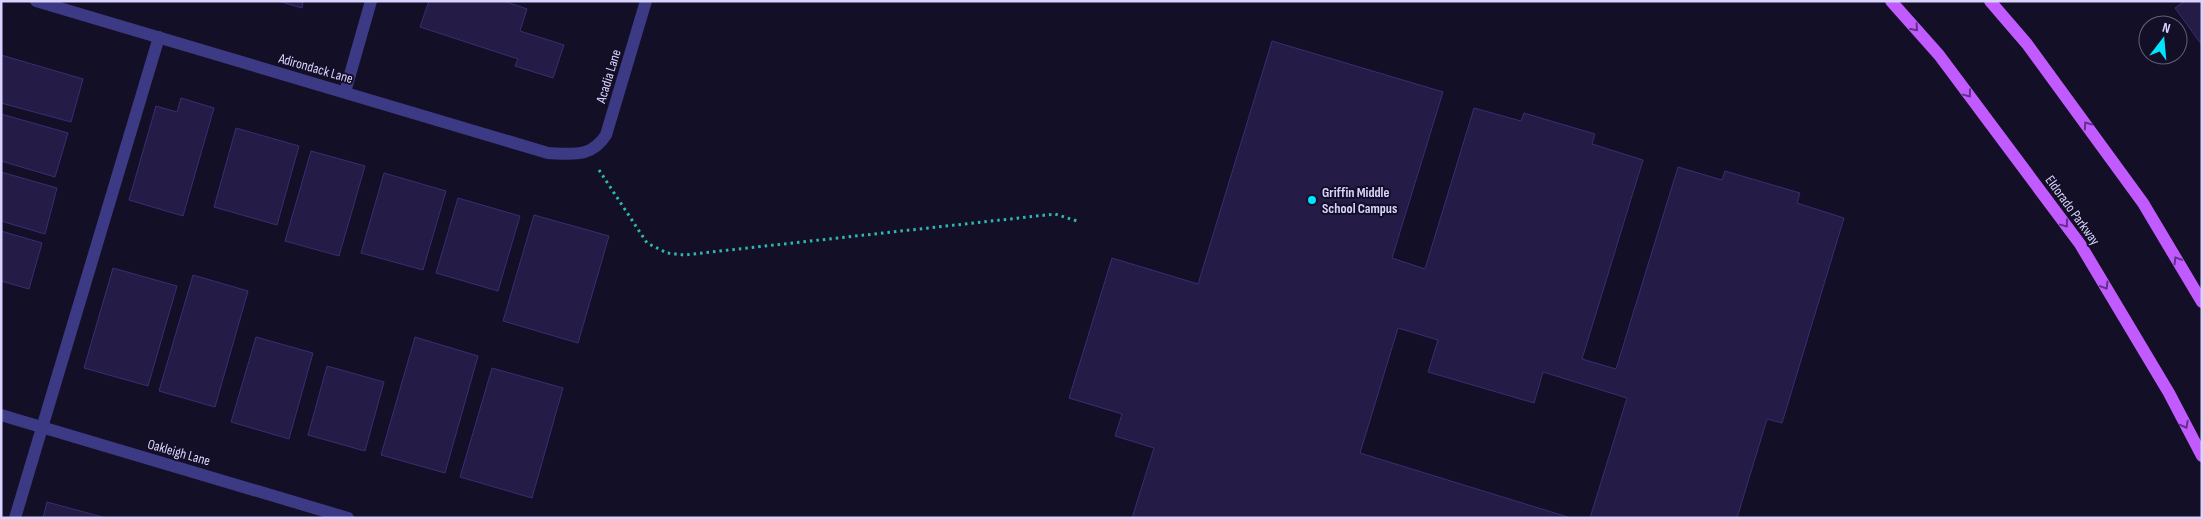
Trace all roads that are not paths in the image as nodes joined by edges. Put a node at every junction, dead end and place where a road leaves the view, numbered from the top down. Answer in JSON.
{"nodes":[{"id":1,"x":36,"y":1,"type":"edge"},
{"id":2,"x":371,"y":1,"type":"edge"},
{"id":3,"x":646,"y":1,"type":"edge"},
{"id":4,"x":1891,"y":1,"type":"edge"},
{"id":5,"x":1990,"y":1,"type":"edge"},
{"id":6,"x":159,"y":38,"type":"junction"},
{"id":7,"x":345,"y":92,"type":"junction"},
{"id":8,"x":588,"y":152,"type":"joint"},
{"id":9,"x":2202,"y":302,"type":"edge"},
{"id":10,"x":1,"y":415,"type":"edge"},
{"id":11,"x":41,"y":427,"type":"junction"},
{"id":12,"x":2202,"y":456,"type":"edge"},
{"id":13,"x":14,"y":518,"type":"edge"},
{"id":14,"x":348,"y":518,"type":"edge"}],
"edges":[{"from":1,"to":6,"type":"street","name":"Adirondack Lane"},
{"from":2,"to":7,"type":"street"},
{"from":3,"to":8,"type":"street","name":"Acadia Lane"},
{"from":4,"to":12,"type":"main road","name":"Eldorado Parkway","one_way":true},
{"from":9,"to":5,"type":"main road","one_way":true},
{"from":6,"to":7,"type":"street","name":"Adirondack Lane"},
{"from":6,"to":11,"type":"street"},
{"from":7,"to":8,"type":"street","name":"Adirondack Lane"},
{"from":10,"to":11,"type":"street","name":"Oakleigh Lane"},
{"from":11,"to":13,"type":"street"},
{"from":11,"to":14,"type":"street","name":"Oakleigh Lane"}]}
